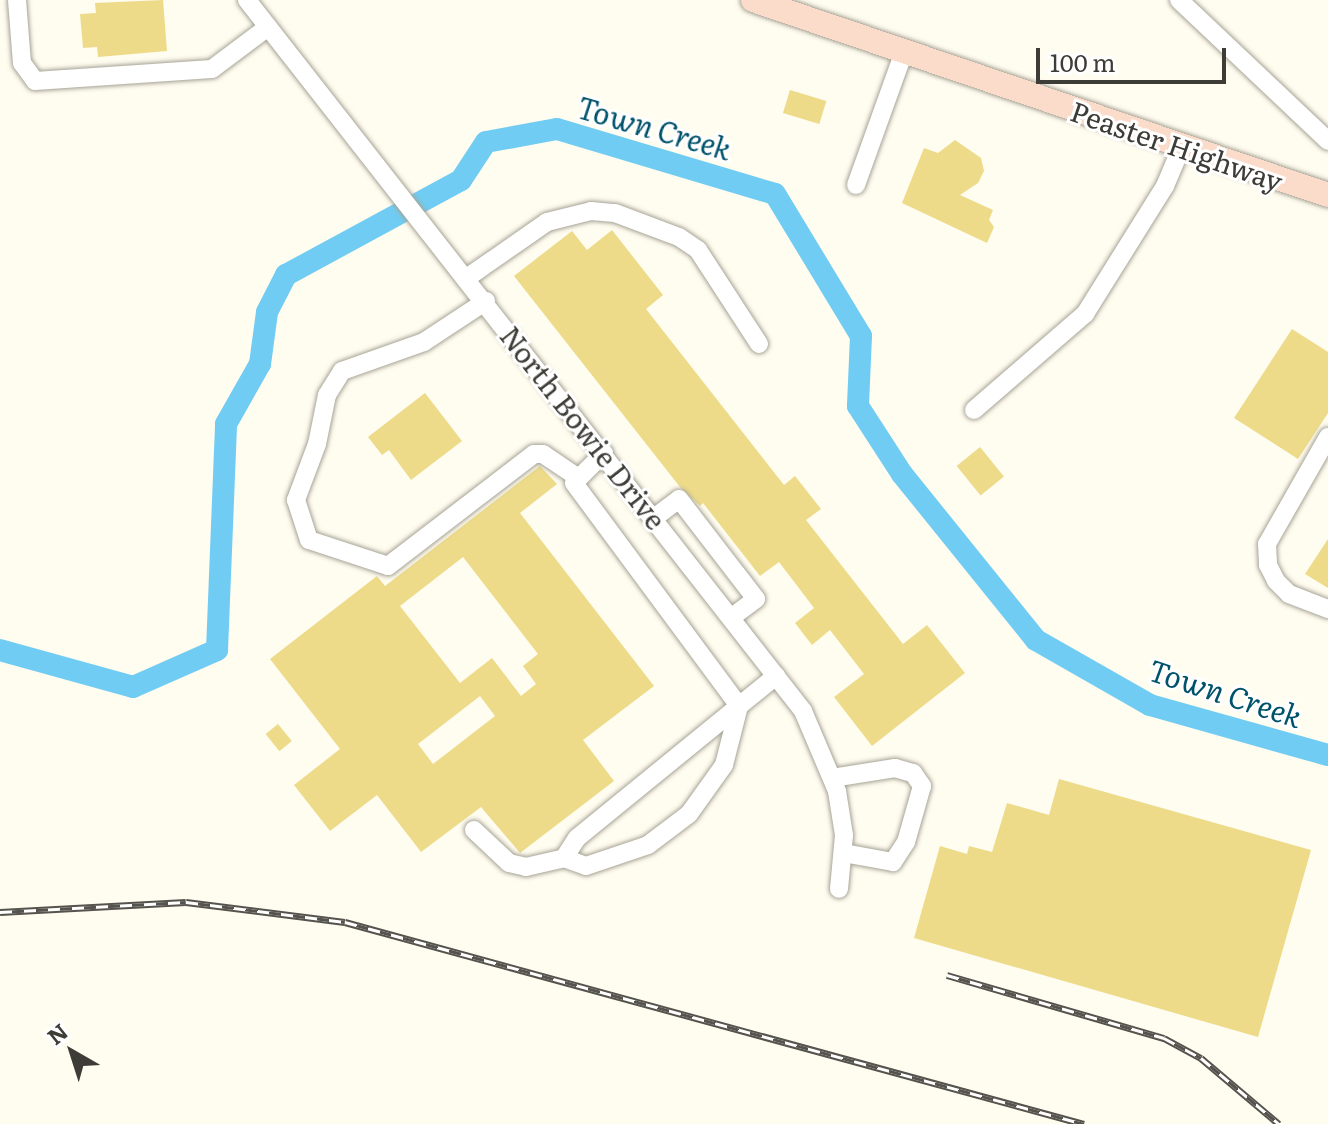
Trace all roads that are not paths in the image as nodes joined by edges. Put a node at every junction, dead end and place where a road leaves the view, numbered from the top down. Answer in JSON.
{"nodes":[{"id":1,"x":17,"y":0,"type":"edge"},
{"id":2,"x":247,"y":0,"type":"edge"},
{"id":3,"x":753,"y":0,"type":"edge"},
{"id":4,"x":1179,"y":0,"type":"edge"},
{"id":5,"x":268,"y":27,"type":"junction"},
{"id":6,"x":904,"y":52,"type":"junction"},
{"id":7,"x":1328,"y":141,"type":"edge"},
{"id":8,"x":1182,"y":146,"type":"junction"},
{"id":9,"x":856,"y":185,"type":"dead end"},
{"id":10,"x":1328,"y":195,"type":"edge"},
{"id":11,"x":468,"y":277,"type":"junction"},
{"id":12,"x":486,"y":301,"type":"junction"},
{"id":13,"x":759,"y":344,"type":"dead end"},
{"id":14,"x":974,"y":410,"type":"dead end"},
{"id":15,"x":1328,"y":437,"type":"edge"},
{"id":16,"x":604,"y":453,"type":"junction"},
{"id":17,"x":576,"y":476,"type":"junction"},
{"id":18,"x":654,"y":518,"type":"junction"},
{"id":19,"x":1328,"y":609,"type":"edge"},
{"id":20,"x":731,"y":618,"type":"junction"},
{"id":21,"x":776,"y":676,"type":"junction"},
{"id":22,"x":739,"y":706,"type":"junction"},
{"id":23,"x":832,"y":778,"type":"junction"},
{"id":24,"x":474,"y":830,"type":"dead end"},
{"id":25,"x":843,"y":853,"type":"junction"},
{"id":26,"x":564,"y":858,"type":"junction"},
{"id":27,"x":839,"y":889,"type":"dead end"}],
"edges":[{"from":1,"to":5,"type":"street"},
{"from":2,"to":5,"type":"street","name":"North Bowie Drive"},
{"from":3,"to":6,"type":"main road","name":"Peaster Highway"},
{"from":4,"to":7,"type":"street"},
{"from":5,"to":11,"type":"street","name":"North Bowie Drive"},
{"from":6,"to":8,"type":"main road","name":"Peaster Highway"},
{"from":6,"to":9,"type":"street"},
{"from":8,"to":10,"type":"main road","name":"Peaster Highway"},
{"from":8,"to":14,"type":"street"},
{"from":11,"to":12,"type":"street","name":"North Bowie Drive"},
{"from":11,"to":13,"type":"street"},
{"from":12,"to":16,"type":"street","name":"North Bowie Drive"},
{"from":12,"to":17,"type":"street"},
{"from":15,"to":19,"type":"street"},
{"from":16,"to":17,"type":"street"},
{"from":16,"to":18,"type":"street","name":"North Bowie Drive"},
{"from":17,"to":22,"type":"street"},
{"from":18,"to":20,"type":"street","name":"North Bowie Drive"},
{"from":18,"to":20,"type":"street"},
{"from":20,"to":21,"type":"street","name":"North Bowie Drive"},
{"from":21,"to":22,"type":"street"},
{"from":21,"to":23,"type":"street","name":"North Bowie Drive"},
{"from":22,"to":26,"type":"street"},
{"from":22,"to":26,"type":"street"},
{"from":23,"to":25,"type":"street","name":"North Bowie Drive"},
{"from":23,"to":25,"type":"street"},
{"from":24,"to":26,"type":"street"},
{"from":25,"to":27,"type":"street","name":"North Bowie Drive"}]}
